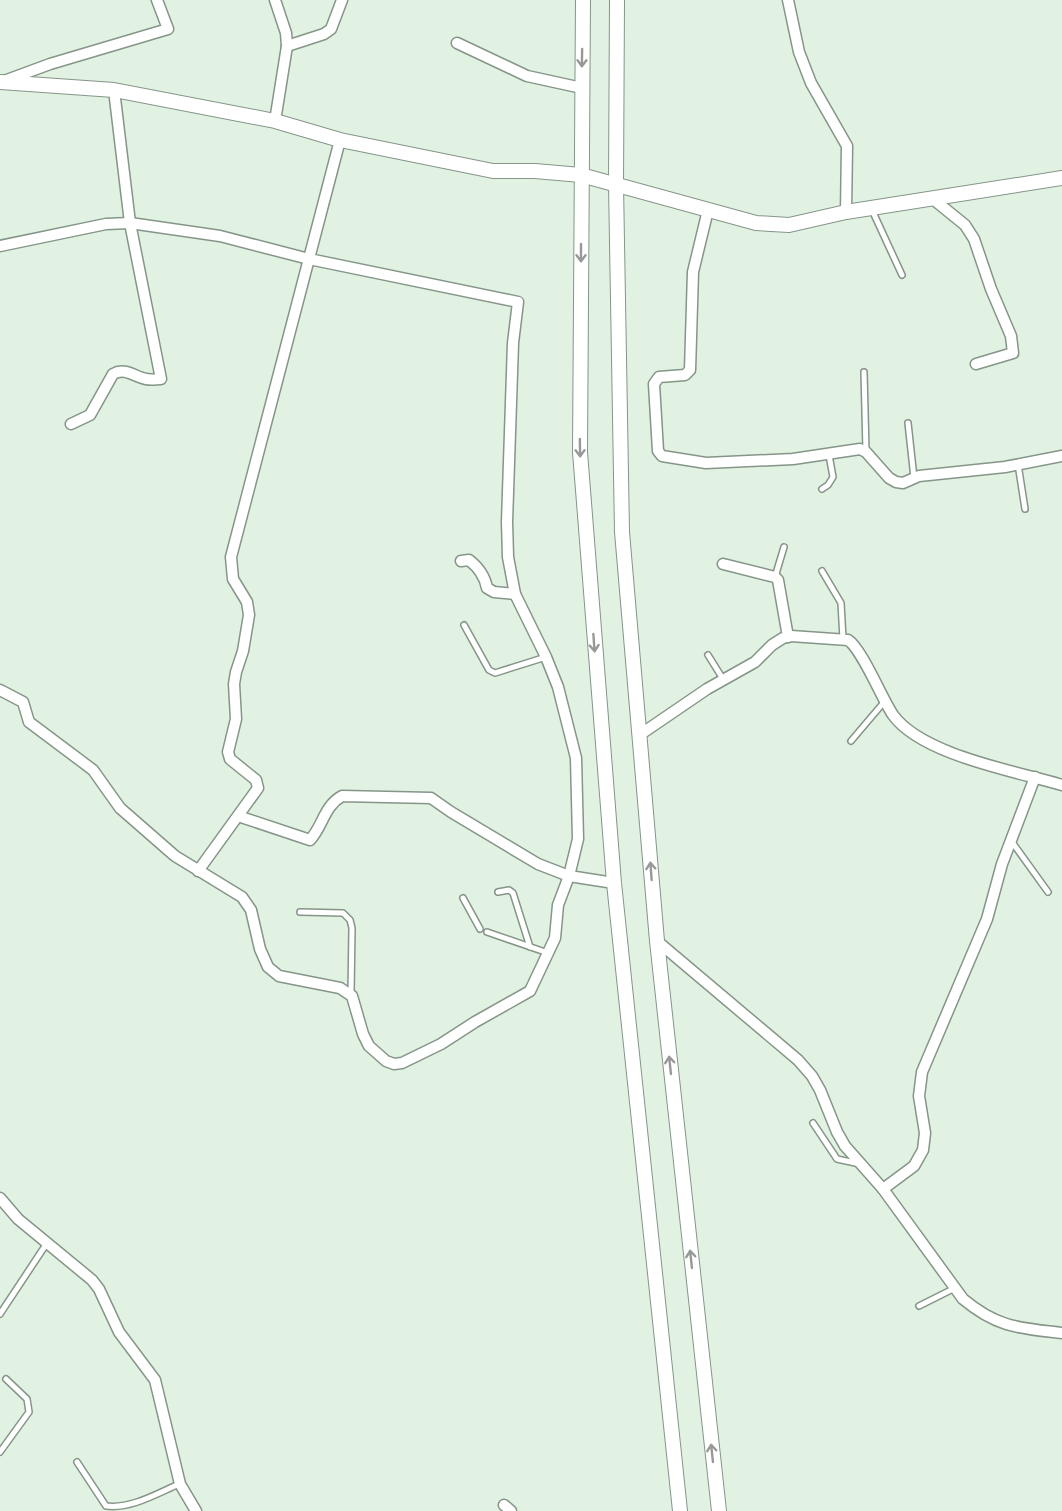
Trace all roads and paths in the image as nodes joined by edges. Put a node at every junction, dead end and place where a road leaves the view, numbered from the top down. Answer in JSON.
{"nodes":[{"id":1,"x":157,"y":0,"type":"edge"},
{"id":2,"x":275,"y":0,"type":"edge"},
{"id":3,"x":342,"y":0,"type":"edge"},
{"id":4,"x":583,"y":0,"type":"edge"},
{"id":5,"x":617,"y":0,"type":"edge"},
{"id":6,"x":788,"y":0,"type":"edge"},
{"id":7,"x":457,"y":43,"type":"dead end"},
{"id":8,"x":287,"y":46,"type":"junction"},
{"id":9,"x":2,"y":82,"type":"edge"},
{"id":10,"x":582,"y":88,"type":"junction"},
{"id":11,"x":114,"y":90,"type":"junction"},
{"id":12,"x":275,"y":121,"type":"junction"},
{"id":13,"x":340,"y":140,"type":"junction"},
{"id":14,"x":581,"y":175,"type":"junction"},
{"id":15,"x":1062,"y":178,"type":"edge"},
{"id":16,"x":616,"y":184,"type":"junction"},
{"id":17,"x":933,"y":199,"type":"junction"},
{"id":18,"x":872,"y":209,"type":"junction"},
{"id":19,"x":708,"y":210,"type":"junction"},
{"id":20,"x":846,"y":213,"type":"junction"},
{"id":21,"x":130,"y":223,"type":"junction"},
{"id":22,"x":0,"y":246,"type":"edge"},
{"id":23,"x":309,"y":259,"type":"junction"},
{"id":24,"x":902,"y":275,"type":"dead end"},
{"id":25,"x":976,"y":364,"type":"dead end"},
{"id":26,"x":864,"y":372,"type":"dead end"},
{"id":27,"x":908,"y":423,"type":"dead end"},
{"id":28,"x":71,"y":424,"type":"dead end"},
{"id":29,"x":866,"y":452,"type":"junction"},
{"id":30,"x":828,"y":453,"type":"junction"},
{"id":31,"x":1062,"y":456,"type":"edge"},
{"id":32,"x":1018,"y":464,"type":"junction"},
{"id":33,"x":914,"y":479,"type":"junction"},
{"id":34,"x":822,"y":489,"type":"dead end"},
{"id":35,"x":1025,"y":509,"type":"dead end"},
{"id":36,"x":784,"y":547,"type":"dead end"},
{"id":37,"x":461,"y":561,"type":"dead end"},
{"id":38,"x":723,"y":564,"type":"dead end"},
{"id":39,"x":822,"y":571,"type":"dead end"},
{"id":40,"x":775,"y":578,"type":"junction"},
{"id":41,"x":515,"y":594,"type":"junction"},
{"id":42,"x":464,"y":625,"type":"dead end"},
{"id":43,"x":788,"y":637,"type":"junction"},
{"id":44,"x":843,"y":640,"type":"junction"},
{"id":45,"x":708,"y":655,"type":"dead end"},
{"id":46,"x":546,"y":657,"type":"junction"},
{"id":47,"x":723,"y":680,"type":"junction"},
{"id":48,"x":0,"y":690,"type":"edge"},
{"id":49,"x":885,"y":701,"type":"junction"},
{"id":50,"x":641,"y":734,"type":"junction"},
{"id":51,"x":851,"y":741,"type":"dead end"},
{"id":52,"x":1035,"y":777,"type":"junction"},
{"id":53,"x":1062,"y":784,"type":"edge"},
{"id":54,"x":238,"y":816,"type":"junction"},
{"id":55,"x":1011,"y":841,"type":"junction"},
{"id":56,"x":198,"y":871,"type":"junction"},
{"id":57,"x":568,"y":876,"type":"junction"},
{"id":58,"x":614,"y":883,"type":"junction"},
{"id":59,"x":498,"y":892,"type":"dead end"},
{"id":60,"x":1048,"y":892,"type":"dead end"},
{"id":61,"x":463,"y":898,"type":"dead end"},
{"id":62,"x":300,"y":912,"type":"dead end"},
{"id":63,"x":480,"y":929,"type":"dead end"},
{"id":64,"x":487,"y":932,"type":"dead end"},
{"id":65,"x":657,"y":941,"type":"junction"},
{"id":66,"x":530,"y":947,"type":"junction"},
{"id":67,"x":548,"y":953,"type":"junction"},
{"id":68,"x":351,"y":995,"type":"junction"},
{"id":69,"x":813,"y":1123,"type":"dead end"},
{"id":70,"x":861,"y":1164,"type":"junction"},
{"id":71,"x":883,"y":1189,"type":"junction"},
{"id":72,"x":0,"y":1198,"type":"edge"},
{"id":73,"x":47,"y":1243,"type":"junction"},
{"id":74,"x":955,"y":1288,"type":"junction"},
{"id":75,"x":919,"y":1306,"type":"dead end"},
{"id":76,"x":0,"y":1314,"type":"edge"},
{"id":77,"x":1062,"y":1334,"type":"edge"},
{"id":78,"x":6,"y":1378,"type":"dead end"},
{"id":79,"x":0,"y":1452,"type":"edge"},
{"id":80,"x":77,"y":1462,"type":"dead end"},
{"id":81,"x":180,"y":1484,"type":"junction"},
{"id":82,"x":196,"y":1511,"type":"edge"},
{"id":83,"x":680,"y":1511,"type":"edge"},
{"id":84,"x":718,"y":1511,"type":"edge"}],
"edges":[{"from":1,"to":9,"type":"street"},
{"from":2,"to":8,"type":"street"},
{"from":3,"to":8,"type":"street"},
{"from":4,"to":10,"type":"street","one_way":true},
{"from":5,"to":16,"type":"street"},
{"from":6,"to":20,"type":"street"},
{"from":7,"to":10,"type":"street"},
{"from":8,"to":12,"type":"street"},
{"from":9,"to":11,"type":"street"},
{"from":10,"to":14,"type":"street"},
{"from":11,"to":12,"type":"street"},
{"from":11,"to":21,"type":"street"},
{"from":12,"to":13,"type":"street"},
{"from":13,"to":14,"type":"street"},
{"from":13,"to":23,"type":"street"},
{"from":14,"to":16,"type":"street"},
{"from":14,"to":58,"type":"street","one_way":true},
{"from":15,"to":17,"type":"street"},
{"from":16,"to":19,"type":"street"},
{"from":16,"to":50,"type":"street"},
{"from":17,"to":18,"type":"street"},
{"from":17,"to":25,"type":"street"},
{"from":18,"to":20,"type":"street"},
{"from":18,"to":24,"type":"lane"},
{"from":19,"to":20,"type":"street"},
{"from":19,"to":30,"type":"street"},
{"from":21,"to":22,"type":"street"},
{"from":21,"to":23,"type":"street"},
{"from":21,"to":28,"type":"street"},
{"from":23,"to":41,"type":"street"},
{"from":23,"to":54,"type":"street"},
{"from":26,"to":29,"type":"lane"},
{"from":27,"to":33,"type":"lane"},
{"from":29,"to":30,"type":"street"},
{"from":29,"to":33,"type":"street"},
{"from":30,"to":34,"type":"lane"},
{"from":31,"to":32,"type":"street"},
{"from":32,"to":33,"type":"street"},
{"from":32,"to":35,"type":"lane"},
{"from":36,"to":40,"type":"lane"},
{"from":37,"to":41,"type":"street"},
{"from":38,"to":40,"type":"street"},
{"from":39,"to":44,"type":"lane"},
{"from":40,"to":43,"type":"street"},
{"from":41,"to":46,"type":"street"},
{"from":42,"to":46,"type":"lane"},
{"from":43,"to":44,"type":"street"},
{"from":43,"to":47,"type":"street"},
{"from":44,"to":49,"type":"street"},
{"from":45,"to":47,"type":"lane"},
{"from":46,"to":57,"type":"street"},
{"from":47,"to":50,"type":"street"},
{"from":48,"to":56,"type":"street"},
{"from":49,"to":51,"type":"lane"},
{"from":49,"to":52,"type":"street"},
{"from":65,"to":50,"type":"street","one_way":true},
{"from":52,"to":53,"type":"street"},
{"from":52,"to":55,"type":"street"},
{"from":54,"to":56,"type":"street"},
{"from":54,"to":57,"type":"street"},
{"from":55,"to":60,"type":"lane"},
{"from":55,"to":71,"type":"street"},
{"from":56,"to":68,"type":"street"},
{"from":57,"to":58,"type":"street"},
{"from":57,"to":67,"type":"street"},
{"from":58,"to":83,"type":"street"},
{"from":59,"to":66,"type":"lane"},
{"from":61,"to":63,"type":"lane"},
{"from":62,"to":68,"type":"lane"},
{"from":64,"to":66,"type":"lane"},
{"from":65,"to":70,"type":"street"},
{"from":84,"to":65,"type":"street","one_way":true},
{"from":66,"to":67,"type":"lane"},
{"from":67,"to":68,"type":"street"},
{"from":69,"to":70,"type":"lane"},
{"from":70,"to":71,"type":"street"},
{"from":71,"to":74,"type":"street"},
{"from":72,"to":73,"type":"street"},
{"from":73,"to":76,"type":"lane"},
{"from":73,"to":81,"type":"street"},
{"from":74,"to":75,"type":"lane"},
{"from":74,"to":77,"type":"street"},
{"from":78,"to":79,"type":"lane"},
{"from":80,"to":81,"type":"lane"},
{"from":81,"to":82,"type":"street"}]}
